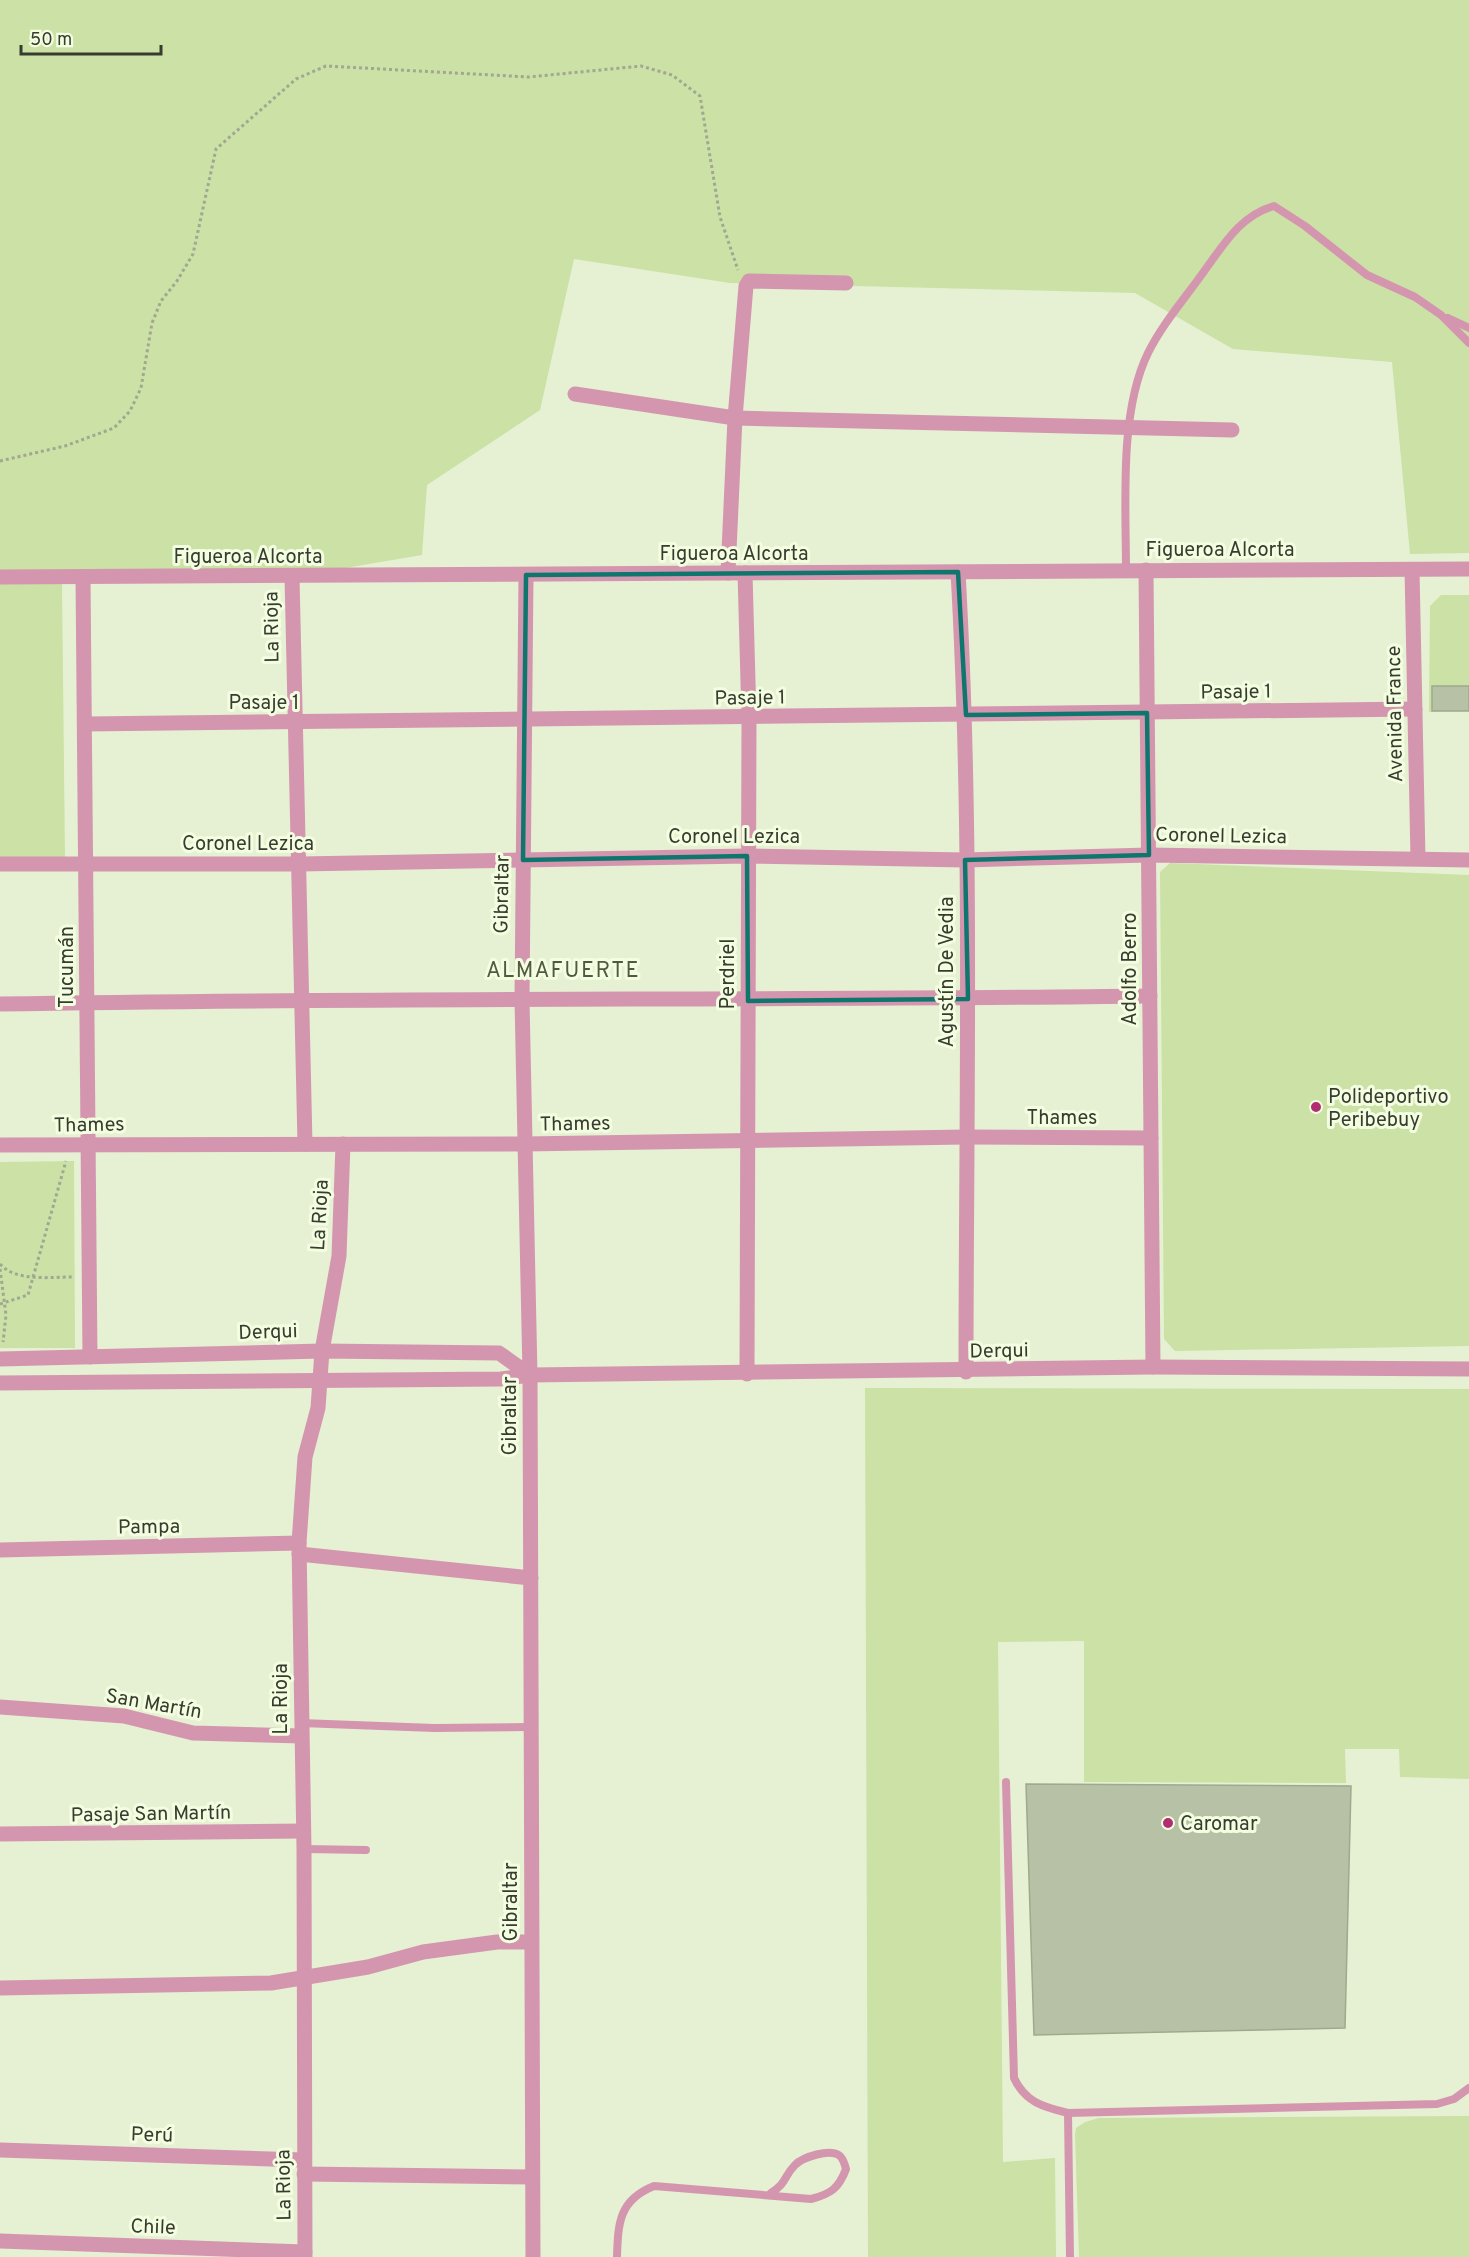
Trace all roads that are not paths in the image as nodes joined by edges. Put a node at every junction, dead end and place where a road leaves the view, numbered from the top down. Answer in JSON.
{"nodes":[{"id":1,"x":846,"y":283,"type":"dead end"},
{"id":2,"x":1441,"y":315,"type":"junction"},
{"id":3,"x":1469,"y":328,"type":"edge"},
{"id":4,"x":1469,"y":343,"type":"edge"},
{"id":5,"x":575,"y":394,"type":"dead end"},
{"id":6,"x":735,"y":418,"type":"junction"},
{"id":7,"x":1129,"y":427,"type":"junction"},
{"id":8,"x":1232,"y":430,"type":"dead end"},
{"id":9,"x":1469,"y":569,"type":"edge"},
{"id":10,"x":1126,"y":570,"type":"junction"},
{"id":11,"x":1146,"y":570,"type":"junction"},
{"id":12,"x":1412,"y":570,"type":"junction"},
{"id":13,"x":958,"y":572,"type":"junction"},
{"id":14,"x":728,"y":573,"type":"junction"},
{"id":15,"x":745,"y":573,"type":"junction"},
{"id":16,"x":526,"y":575,"type":"junction"},
{"id":17,"x":0,"y":577,"type":"edge"},
{"id":18,"x":83,"y":577,"type":"junction"},
{"id":19,"x":291,"y":577,"type":"junction"},
{"id":20,"x":1415,"y":709,"type":"junction"},
{"id":21,"x":1147,"y":713,"type":"junction"},
{"id":22,"x":966,"y":715,"type":"junction"},
{"id":23,"x":749,"y":718,"type":"junction"},
{"id":24,"x":525,"y":720,"type":"junction"},
{"id":25,"x":294,"y":723,"type":"junction"},
{"id":26,"x":85,"y":724,"type":"junction"},
{"id":27,"x":1149,"y":855,"type":"junction"},
{"id":28,"x":747,"y":856,"type":"junction"},
{"id":29,"x":1418,"y":858,"type":"junction"},
{"id":30,"x":523,"y":860,"type":"junction"},
{"id":31,"x":965,"y":860,"type":"junction"},
{"id":32,"x":1469,"y":860,"type":"edge"},
{"id":33,"x":0,"y":864,"type":"edge"},
{"id":34,"x":300,"y":864,"type":"junction"},
{"id":35,"x":87,"y":865,"type":"junction"},
{"id":36,"x":1150,"y":996,"type":"junction"},
{"id":37,"x":968,"y":999,"type":"junction"},
{"id":38,"x":522,"y":1000,"type":"junction"},
{"id":39,"x":303,"y":1001,"type":"junction"},
{"id":40,"x":748,"y":1001,"type":"junction"},
{"id":41,"x":87,"y":1002,"type":"junction"},
{"id":42,"x":0,"y":1004,"type":"edge"},
{"id":43,"x":966,"y":1137,"type":"junction"},
{"id":44,"x":1151,"y":1138,"type":"junction"},
{"id":45,"x":748,"y":1141,"type":"junction"},
{"id":46,"x":305,"y":1144,"type":"junction"},
{"id":47,"x":343,"y":1144,"type":"junction"},
{"id":48,"x":524,"y":1144,"type":"junction"},
{"id":49,"x":0,"y":1145,"type":"edge"},
{"id":50,"x":88,"y":1145,"type":"junction"},
{"id":51,"x":322,"y":1351,"type":"junction"},
{"id":52,"x":90,"y":1357,"type":"junction"},
{"id":53,"x":1,"y":1359,"type":"edge"},
{"id":54,"x":1153,"y":1367,"type":"junction"},
{"id":55,"x":1469,"y":1369,"type":"edge"},
{"id":56,"x":966,"y":1372,"type":"junction"},
{"id":57,"x":747,"y":1374,"type":"junction"},
{"id":58,"x":530,"y":1375,"type":"junction"},
{"id":59,"x":321,"y":1380,"type":"junction"},
{"id":60,"x":0,"y":1383,"type":"edge"},
{"id":61,"x":299,"y":1549,"type":"junction"},
{"id":62,"x":0,"y":1550,"type":"edge"},
{"id":63,"x":531,"y":1578,"type":"junction"},
{"id":64,"x":0,"y":1707,"type":"edge"},
{"id":65,"x":530,"y":1727,"type":"junction"},
{"id":66,"x":301,"y":1729,"type":"junction"},
{"id":67,"x":1006,"y":1782,"type":"dead end"},
{"id":68,"x":303,"y":1831,"type":"junction"},
{"id":69,"x":0,"y":1834,"type":"edge"},
{"id":70,"x":304,"y":1850,"type":"junction"},
{"id":71,"x":366,"y":1850,"type":"dead end"},
{"id":72,"x":531,"y":1942,"type":"junction"},
{"id":73,"x":303,"y":1978,"type":"junction"},
{"id":74,"x":0,"y":1988,"type":"edge"},
{"id":75,"x":1469,"y":2088,"type":"edge"},
{"id":76,"x":1068,"y":2113,"type":"junction"},
{"id":77,"x":0,"y":2150,"type":"edge"},
{"id":78,"x":303,"y":2167,"type":"junction"},
{"id":79,"x":532,"y":2177,"type":"junction"},
{"id":80,"x":771,"y":2193,"type":"junction"},
{"id":81,"x":0,"y":2241,"type":"edge"},
{"id":82,"x":305,"y":2255,"type":"edge"},
{"id":83,"x":533,"y":2257,"type":"edge"},
{"id":84,"x":617,"y":2257,"type":"edge"},
{"id":85,"x":1070,"y":2257,"type":"edge"}],
"edges":[{"from":1,"to":6,"type":"street"},
{"from":2,"to":3,"type":"lane"},
{"from":2,"to":4,"type":"lane"},
{"from":2,"to":7,"type":"lane"},
{"from":5,"to":6,"type":"street"},
{"from":6,"to":7,"type":"street"},
{"from":6,"to":14,"type":"street"},
{"from":7,"to":8,"type":"street"},
{"from":7,"to":10,"type":"lane"},
{"from":9,"to":12,"type":"street","name":"Figueroa Alcorta"},
{"from":10,"to":11,"type":"street","name":"Figueroa Alcorta"},
{"from":10,"to":13,"type":"street","name":"Figueroa Alcorta"},
{"from":11,"to":12,"type":"street","name":"Figueroa Alcorta"},
{"from":11,"to":21,"type":"street","name":"Adolfo Berro"},
{"from":12,"to":20,"type":"street","name":"Avenida France"},
{"from":13,"to":15,"type":"street","name":"Figueroa Alcorta"},
{"from":13,"to":22,"type":"street","name":"Agustín De Vedia"},
{"from":14,"to":15,"type":"street","name":"Figueroa Alcorta"},
{"from":14,"to":16,"type":"street","name":"Figueroa Alcorta"},
{"from":15,"to":23,"type":"street","name":"Perdriel"},
{"from":16,"to":19,"type":"street","name":"Figueroa Alcorta"},
{"from":16,"to":24,"type":"street","name":"Gibraltar"},
{"from":17,"to":18,"type":"street","name":"Figueroa Alcorta"},
{"from":18,"to":19,"type":"street","name":"Figueroa Alcorta"},
{"from":18,"to":26,"type":"street","name":"Tucumán"},
{"from":19,"to":25,"type":"street","name":"La Rioja"},
{"from":20,"to":21,"type":"street","name":"Pasaje 1"},
{"from":20,"to":29,"type":"street","name":"Avenida France"},
{"from":21,"to":22,"type":"street","name":"Pasaje 1"},
{"from":21,"to":27,"type":"street","name":"Adolfo Berro"},
{"from":22,"to":23,"type":"street","name":"Pasaje 1"},
{"from":22,"to":31,"type":"street","name":"Agustín De Vedia"},
{"from":23,"to":24,"type":"street","name":"Pasaje 1"},
{"from":23,"to":28,"type":"street","name":"Perdriel"},
{"from":24,"to":25,"type":"street","name":"Pasaje 1"},
{"from":24,"to":30,"type":"street","name":"Gibraltar"},
{"from":25,"to":26,"type":"street","name":"Pasaje 1"},
{"from":25,"to":34,"type":"street","name":"La Rioja"},
{"from":26,"to":35,"type":"street","name":"Tucumán"},
{"from":27,"to":29,"type":"street","name":"Coronel Lezica"},
{"from":27,"to":31,"type":"street","name":"Coronel Lezica"},
{"from":27,"to":36,"type":"street","name":"Adolfo Berro"},
{"from":28,"to":30,"type":"street","name":"Coronel Lezica"},
{"from":28,"to":31,"type":"street","name":"Coronel Lezica"},
{"from":28,"to":40,"type":"street","name":"Perdriel"},
{"from":29,"to":32,"type":"street","name":"Coronel Lezica"},
{"from":30,"to":34,"type":"street","name":"Coronel Lezica"},
{"from":30,"to":38,"type":"street","name":"Gibraltar"},
{"from":31,"to":37,"type":"street","name":"Agustín De Vedia"},
{"from":33,"to":35,"type":"street","name":"Coronel Lezica"},
{"from":34,"to":35,"type":"street","name":"Coronel Lezica"},
{"from":34,"to":39,"type":"street","name":"La Rioja"},
{"from":35,"to":41,"type":"street","name":"Tucumán"},
{"from":36,"to":37,"type":"street"},
{"from":36,"to":44,"type":"street","name":"Adolfo Berro"},
{"from":37,"to":40,"type":"street"},
{"from":37,"to":43,"type":"street","name":"Agustín De Vedia"},
{"from":38,"to":39,"type":"street"},
{"from":38,"to":40,"type":"street"},
{"from":38,"to":48,"type":"street","name":"Gibraltar"},
{"from":39,"to":41,"type":"street"},
{"from":39,"to":46,"type":"street","name":"La Rioja"},
{"from":40,"to":45,"type":"street","name":"Perdriel"},
{"from":41,"to":42,"type":"street"},
{"from":41,"to":50,"type":"street","name":"Tucumán"},
{"from":43,"to":44,"type":"street","name":"Thames"},
{"from":43,"to":45,"type":"street","name":"Thames"},
{"from":43,"to":56,"type":"street","name":"Agustín De Vedia"},
{"from":44,"to":54,"type":"street","name":"Adolfo Berro"},
{"from":45,"to":48,"type":"street","name":"Thames"},
{"from":45,"to":57,"type":"street","name":"Perdriel"},
{"from":46,"to":47,"type":"street","name":"Thames"},
{"from":46,"to":50,"type":"street","name":"Thames"},
{"from":47,"to":48,"type":"street","name":"Thames"},
{"from":47,"to":51,"type":"street","name":"La Rioja"},
{"from":48,"to":58,"type":"street","name":"Gibraltar"},
{"from":49,"to":50,"type":"street","name":"Thames"},
{"from":50,"to":52,"type":"street","name":"Tucumán"},
{"from":51,"to":52,"type":"street","name":"Derqui"},
{"from":51,"to":58,"type":"street","name":"Derqui"},
{"from":51,"to":59,"type":"street","name":"La Rioja"},
{"from":52,"to":53,"type":"street","name":"Derqui"},
{"from":54,"to":55,"type":"street","name":"Derqui"},
{"from":54,"to":56,"type":"street","name":"Derqui"},
{"from":56,"to":57,"type":"street","name":"Derqui"},
{"from":57,"to":58,"type":"street","name":"Derqui"},
{"from":58,"to":59,"type":"street","name":"Derqui"},
{"from":58,"to":63,"type":"street","name":"Gibraltar"},
{"from":59,"to":60,"type":"street","name":"Derqui"},
{"from":59,"to":61,"type":"street","name":"La Rioja"},
{"from":61,"to":62,"type":"street","name":"Pampa"},
{"from":61,"to":63,"type":"street","name":"Pampa"},
{"from":61,"to":66,"type":"street","name":"La Rioja"},
{"from":63,"to":65,"type":"street","name":"Gibraltar"},
{"from":64,"to":66,"type":"street","name":"San Martín"},
{"from":65,"to":66,"type":"lane"},
{"from":65,"to":72,"type":"street","name":"Gibraltar"},
{"from":66,"to":68,"type":"street","name":"La Rioja"},
{"from":67,"to":76,"type":"lane"},
{"from":68,"to":69,"type":"street","name":"Pasaje San Martín"},
{"from":68,"to":70,"type":"street","name":"La Rioja"},
{"from":70,"to":71,"type":"lane"},
{"from":70,"to":73,"type":"street","name":"La Rioja"},
{"from":72,"to":73,"type":"street"},
{"from":72,"to":79,"type":"street","name":"Gibraltar"},
{"from":73,"to":74,"type":"street"},
{"from":73,"to":78,"type":"street","name":"La Rioja"},
{"from":75,"to":76,"type":"lane"},
{"from":76,"to":85,"type":"lane"},
{"from":77,"to":78,"type":"street","name":"Perú"},
{"from":78,"to":79,"type":"street","name":"Perú"},
{"from":78,"to":82,"type":"street","name":"La Rioja"},
{"from":79,"to":83,"type":"street","name":"Gibraltar"},
{"from":80,"to":80,"type":"lane"},
{"from":80,"to":84,"type":"lane"},
{"from":81,"to":82,"type":"street","name":"Chile"}]}
